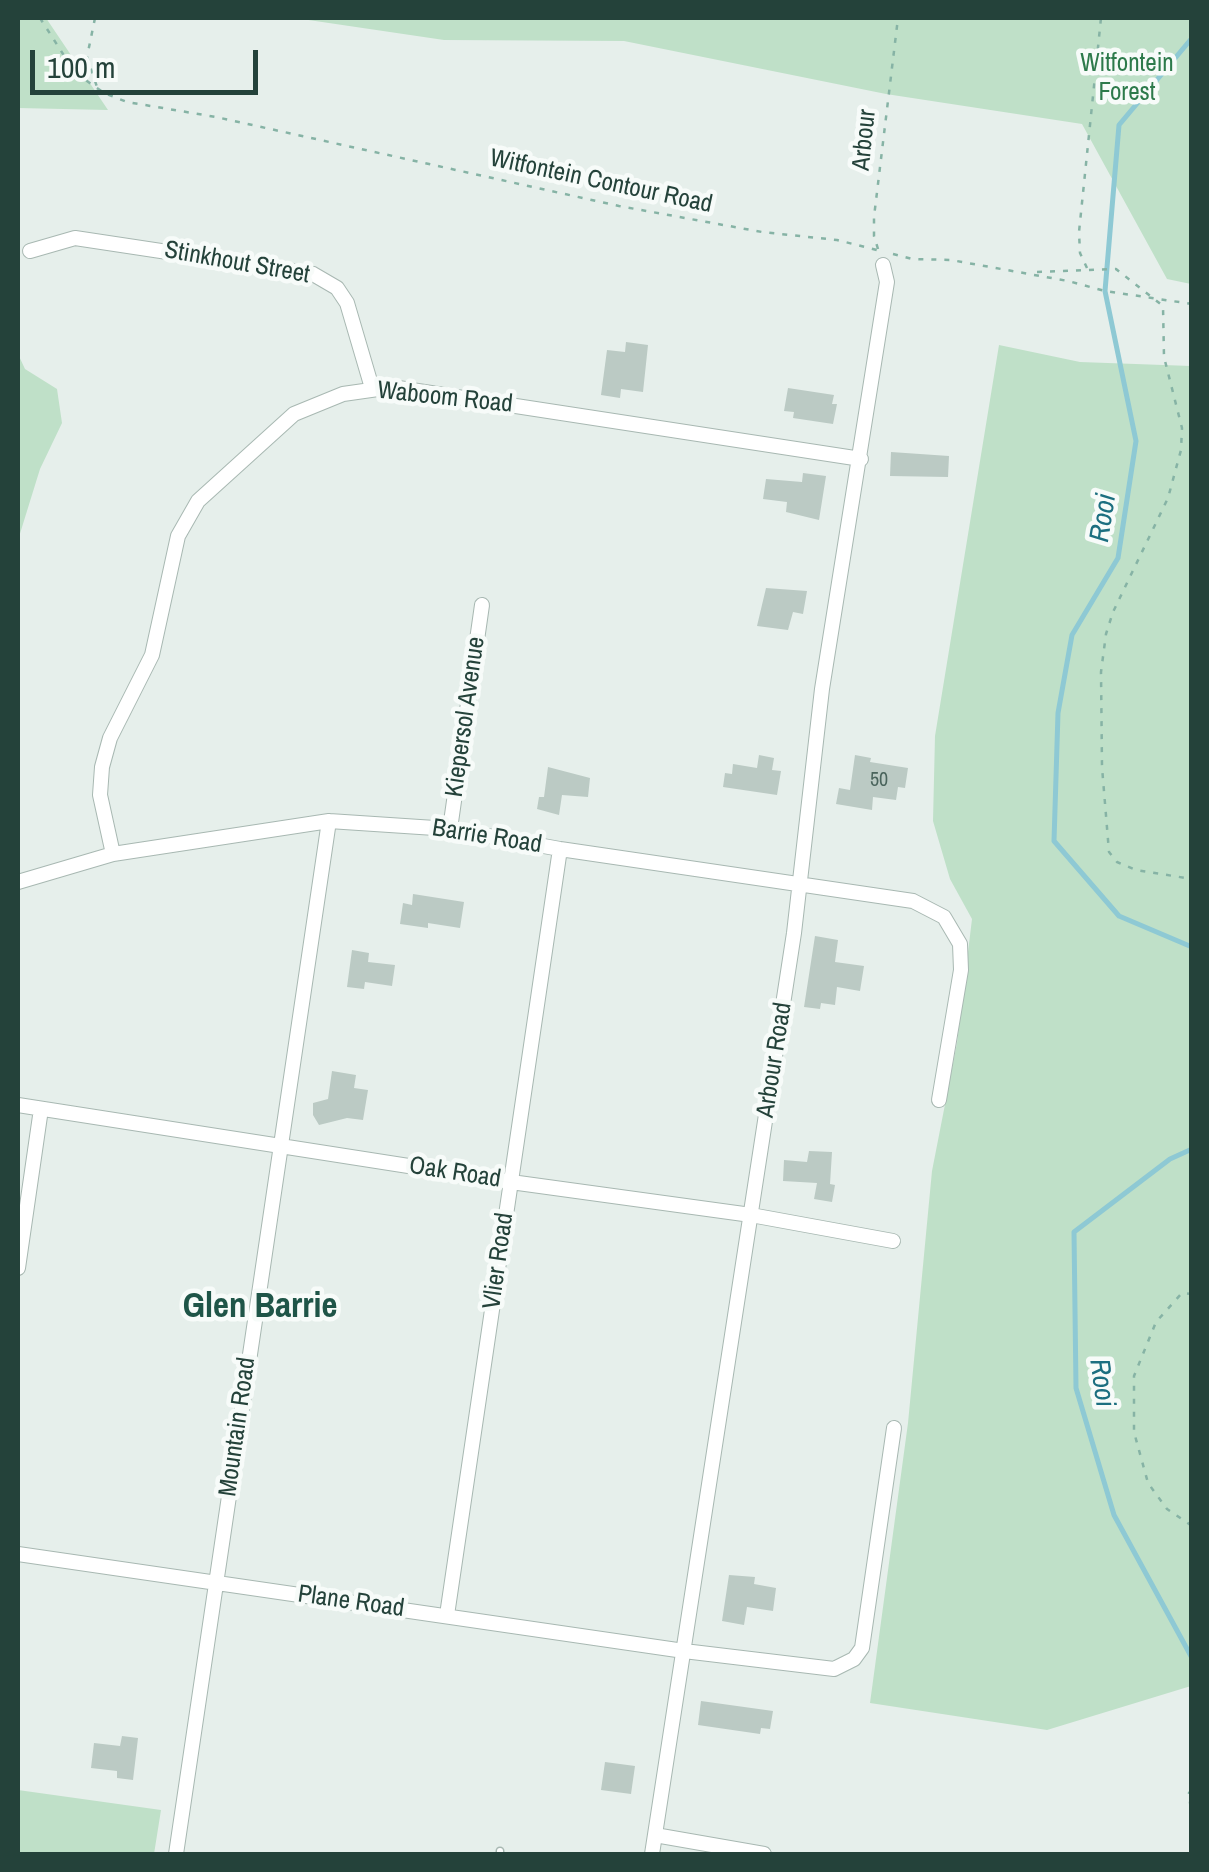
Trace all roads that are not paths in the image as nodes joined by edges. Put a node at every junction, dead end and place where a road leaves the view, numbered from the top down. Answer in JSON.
{"nodes":[{"id":1,"x":24,"y":255,"type":"edge"},
{"id":2,"x":881,"y":258,"type":"road end"},
{"id":3,"x":372,"y":388,"type":"junction"},
{"id":4,"x":860,"y":459,"type":"junction"},
{"id":5,"x":482,"y":605,"type":"dead end"},
{"id":6,"x":329,"y":821,"type":"junction"},
{"id":7,"x":450,"y":828,"type":"junction"},
{"id":8,"x":560,"y":848,"type":"junction"},
{"id":9,"x":114,"y":854,"type":"junction"},
{"id":10,"x":18,"y":882,"type":"edge"},
{"id":11,"x":799,"y":883,"type":"junction"},
{"id":12,"x":940,"y":1100,"type":"dead end"},
{"id":13,"x":18,"y":1105,"type":"edge"},
{"id":14,"x":41,"y":1109,"type":"junction"},
{"id":15,"x":281,"y":1145,"type":"junction"},
{"id":16,"x":510,"y":1182,"type":"junction"},
{"id":17,"x":751,"y":1215,"type":"junction"},
{"id":18,"x":894,"y":1240,"type":"dead end"},
{"id":19,"x":18,"y":1268,"type":"edge"},
{"id":20,"x":894,"y":1428,"type":"dead end"},
{"id":21,"x":18,"y":1554,"type":"edge"},
{"id":22,"x":216,"y":1582,"type":"junction"},
{"id":23,"x":447,"y":1615,"type":"junction"},
{"id":24,"x":684,"y":1651,"type":"junction"},
{"id":25,"x":655,"y":1835,"type":"junction"},
{"id":26,"x":176,"y":1854,"type":"edge"},
{"id":27,"x":652,"y":1854,"type":"edge"},
{"id":28,"x":764,"y":1854,"type":"edge"}],
"edges":[{"from":1,"to":3,"type":"street","name":"Stinkhout Street"},
{"from":2,"to":4,"type":"street","name":"Arbour Road"},
{"from":3,"to":4,"type":"street","name":"Waboom Road"},
{"from":3,"to":9,"type":"street","name":"Waboom Road"},
{"from":4,"to":11,"type":"street","name":"Arbour Road"},
{"from":5,"to":7,"type":"street","name":"Kiepersol Avenue"},
{"from":6,"to":7,"type":"street","name":"Barrie Road"},
{"from":6,"to":9,"type":"street","name":"Barrie Road"},
{"from":6,"to":15,"type":"street","name":"Mountain Road"},
{"from":7,"to":8,"type":"street","name":"Barrie Road"},
{"from":8,"to":11,"type":"street","name":"Barrie Road"},
{"from":8,"to":16,"type":"street","name":"Vlier Road"},
{"from":9,"to":10,"type":"street","name":"Barrie Road"},
{"from":11,"to":12,"type":"street","name":"Barrie Road"},
{"from":11,"to":17,"type":"street","name":"Arbour Road"},
{"from":13,"to":14,"type":"street","name":"Oak Road"},
{"from":14,"to":15,"type":"street","name":"Oak Road"},
{"from":14,"to":19,"type":"street"},
{"from":15,"to":16,"type":"street","name":"Oak Road"},
{"from":15,"to":22,"type":"street","name":"Mountain Road"},
{"from":16,"to":17,"type":"street","name":"Oak Road"},
{"from":16,"to":23,"type":"street","name":"Vlier Road"},
{"from":17,"to":18,"type":"street","name":"Oak Road"},
{"from":17,"to":24,"type":"street","name":"Arbour Road"},
{"from":20,"to":24,"type":"street","name":"Plane Road"},
{"from":21,"to":22,"type":"street","name":"Plane Road"},
{"from":22,"to":23,"type":"street","name":"Plane Road"},
{"from":22,"to":26,"type":"street","name":"Mountain Road"},
{"from":23,"to":24,"type":"street","name":"Plane Road"},
{"from":24,"to":25,"type":"street","name":"Arbour Road"},
{"from":25,"to":27,"type":"street","name":"Arbour Road"},
{"from":25,"to":28,"type":"street"}]}
